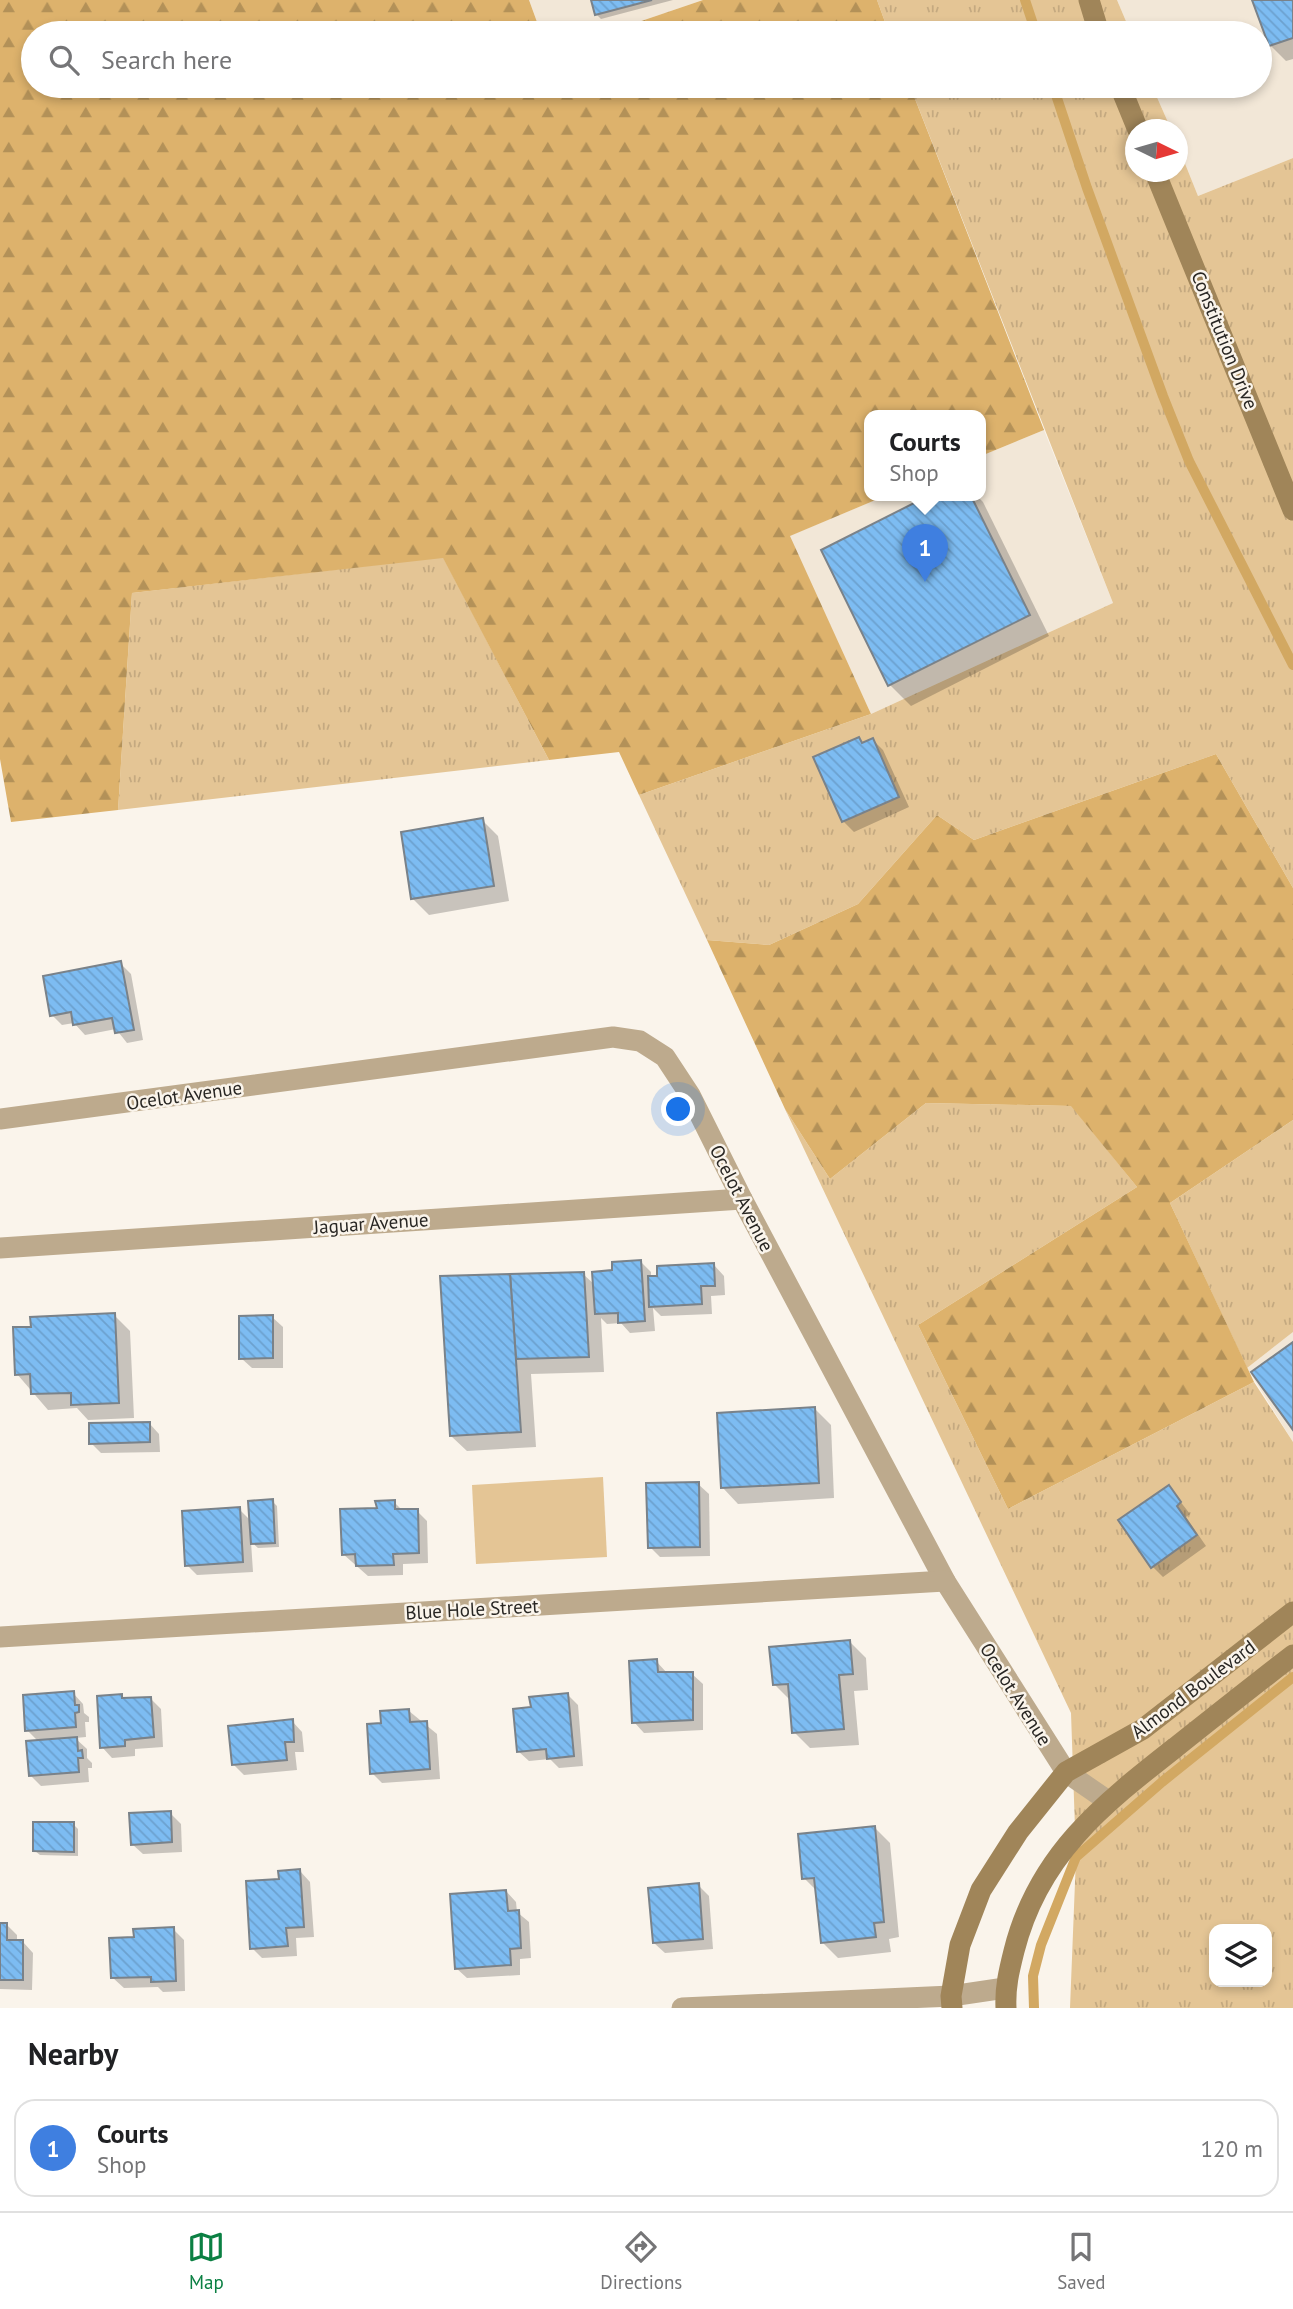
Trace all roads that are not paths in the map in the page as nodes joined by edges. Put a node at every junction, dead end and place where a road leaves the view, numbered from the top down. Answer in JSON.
{"nodes":[{"id":1,"x":1089,"y":0,"type":"edge"},
{"id":2,"x":1095,"y":21,"type":"edge"},
{"id":3,"x":1124,"y":98,"type":"edge"},
{"id":4,"x":1133,"y":119,"type":"edge"},
{"id":5,"x":1159,"y":182,"type":"edge"},
{"id":6,"x":1293,"y":510,"type":"edge"},
{"id":7,"x":0,"y":1119,"type":"edge"},
{"id":8,"x":742,"y":1199,"type":"junction"},
{"id":9,"x":0,"y":1248,"type":"edge"},
{"id":10,"x":945,"y":1581,"type":"junction"},
{"id":11,"x":1293,"y":1612,"type":"edge"},
{"id":12,"x":0,"y":1637,"type":"edge"},
{"id":13,"x":1293,"y":1655,"type":"edge"},
{"id":14,"x":1066,"y":1772,"type":"junction"},
{"id":15,"x":1108,"y":1801,"type":"junction"},
{"id":16,"x":1005,"y":1998,"type":"edge"},
{"id":17,"x":952,"y":2002,"type":"edge"},
{"id":18,"x":682,"y":2008,"type":"edge"}],
"edges":[{"from":1,"to":2,"type":"street"},
{"from":3,"to":4,"type":"street"},
{"from":5,"to":6,"type":"street","name":"Constitution Drive"},
{"from":7,"to":8,"type":"street","name":"Ocelot Avenue"},
{"from":8,"to":9,"type":"street","name":"Jaguar Avenue"},
{"from":8,"to":10,"type":"street","name":"Ocelot Avenue"},
{"from":10,"to":12,"type":"street","name":"Blue Hole Street"},
{"from":10,"to":14,"type":"street","name":"Ocelot Avenue"},
{"from":11,"to":14,"type":"street","name":"Almond Boulevard"},
{"from":13,"to":15,"type":"street","name":"Almond Boulevard"},
{"from":14,"to":15,"type":"street","name":"Ocelot Avenue"},
{"from":14,"to":17,"type":"street","name":"Almond Boulevard"},
{"from":15,"to":16,"type":"street","name":"Almond Boulevard"},
{"from":16,"to":17,"type":"street"},
{"from":17,"to":18,"type":"street"}]}
